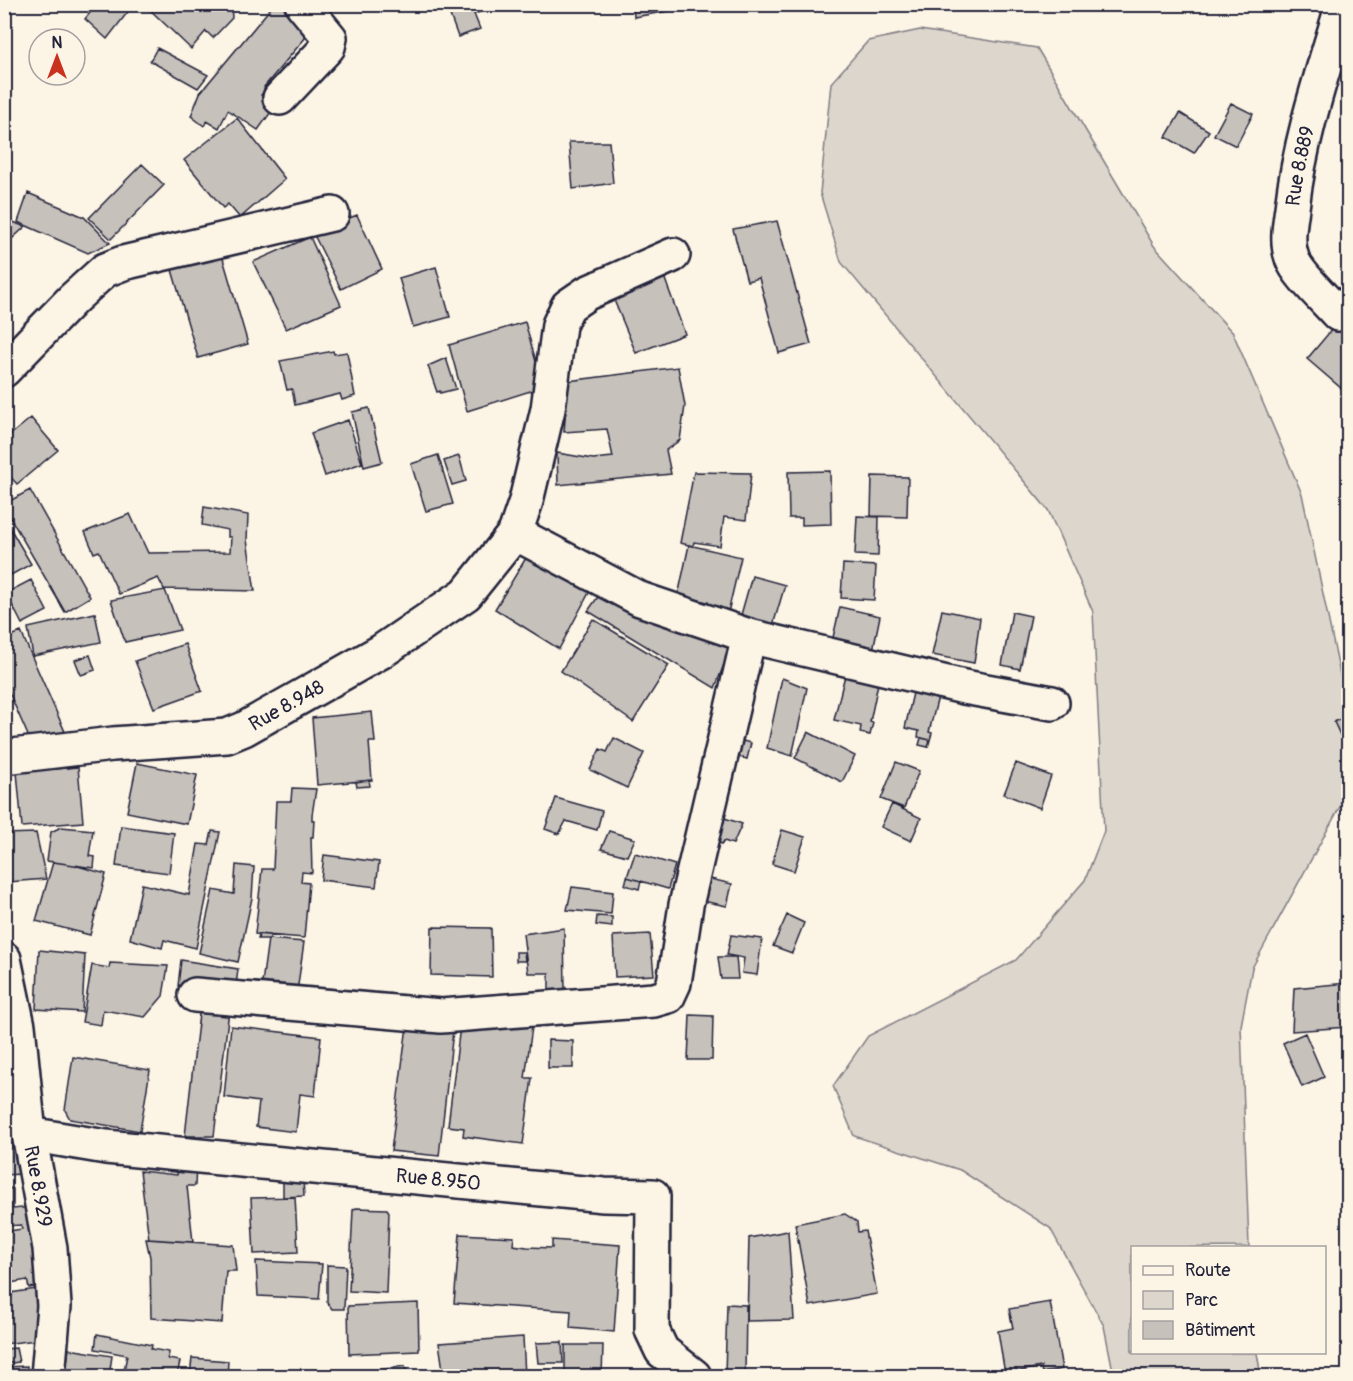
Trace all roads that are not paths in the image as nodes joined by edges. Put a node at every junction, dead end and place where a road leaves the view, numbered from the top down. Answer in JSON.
{"nodes":[{"id":1,"x":302,"y":4,"type":"edge"},
{"id":2,"x":1343,"y":4,"type":"edge"},
{"id":3,"x":280,"y":98,"type":"dead end"},
{"id":4,"x":332,"y":214,"type":"dead end"},
{"id":5,"x":673,"y":255,"type":"dead end"},
{"id":6,"x":1338,"y":314,"type":"dead end"},
{"id":7,"x":4,"y":370,"type":"edge"},
{"id":8,"x":515,"y":533,"type":"junction"},
{"id":9,"x":748,"y":636,"type":"junction"},
{"id":10,"x":1052,"y":703,"type":"dead end"},
{"id":11,"x":4,"y":757,"type":"edge"},
{"id":12,"x":4,"y":959,"type":"edge"},
{"id":13,"x":195,"y":995,"type":"dead end"},
{"id":14,"x":29,"y":1134,"type":"junction"},
{"id":15,"x":48,"y":1377,"type":"edge"},
{"id":16,"x":694,"y":1377,"type":"edge"}],
"edges":[{"from":1,"to":3,"type":"street"},
{"from":2,"to":6,"type":"street","name":"Rue 8.889"},
{"from":4,"to":7,"type":"street"},
{"from":5,"to":8,"type":"street","name":"Rue 8.948"},
{"from":8,"to":9,"type":"street"},
{"from":8,"to":11,"type":"street","name":"Rue 8.948"},
{"from":9,"to":10,"type":"street"},
{"from":9,"to":13,"type":"street"},
{"from":12,"to":14,"type":"street","name":"Rue 8.929"},
{"from":14,"to":15,"type":"street","name":"Rue 8.929"},
{"from":14,"to":16,"type":"street","name":"Rue 8.950"}]}
